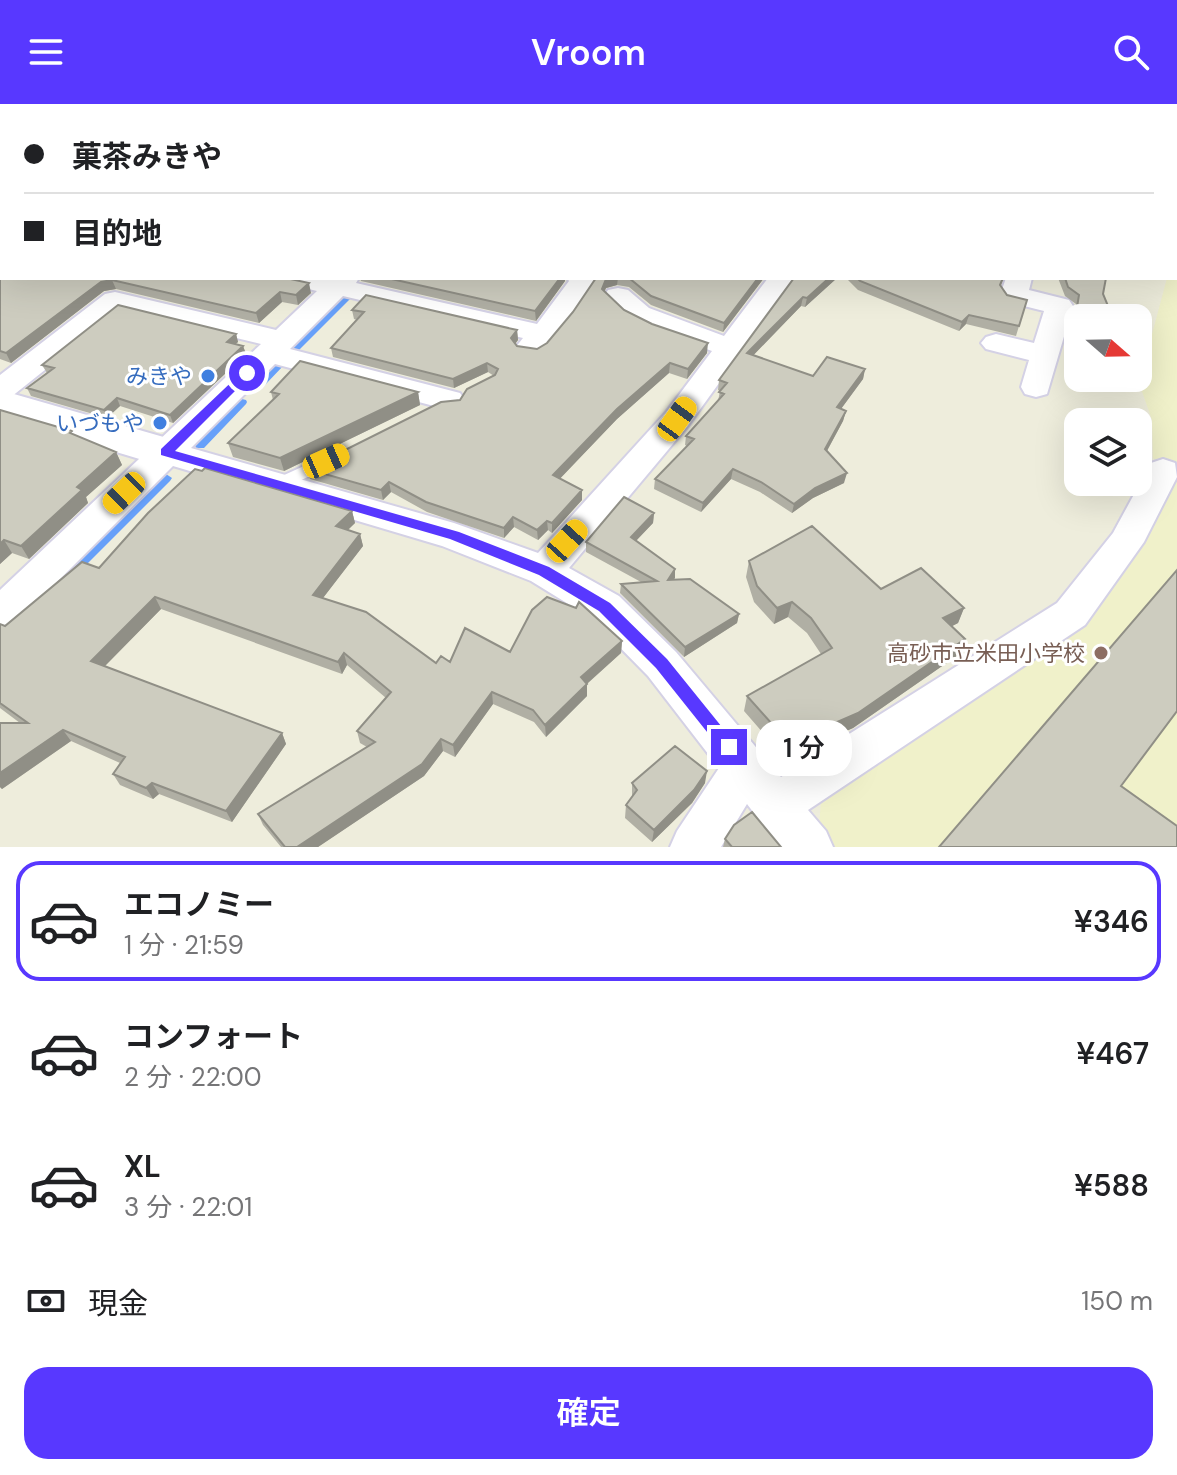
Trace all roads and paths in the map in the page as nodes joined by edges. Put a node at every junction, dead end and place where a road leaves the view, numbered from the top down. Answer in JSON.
{"nodes":[{"id":1,"x":320,"y":280,"type":"edge"},
{"id":2,"x":583,"y":280,"type":"edge"},
{"id":3,"x":781,"y":280,"type":"edge"},
{"id":4,"x":1018,"y":280,"type":"edge"},
{"id":5,"x":341,"y":282,"type":"edge"},
{"id":6,"x":618,"y":296,"type":"dead end"},
{"id":7,"x":996,"y":343,"type":"dead end"},
{"id":8,"x":730,"y":348,"type":"junction"},
{"id":9,"x":281,"y":352,"type":"junction"},
{"id":10,"x":1044,"y":355,"type":"junction"},
{"id":11,"x":1036,"y":387,"type":"dead end"},
{"id":12,"x":0,"y":390,"type":"edge"},
{"id":13,"x":449,"y":401,"type":"edge"},
{"id":14,"x":0,"y":403,"type":"edge"},
{"id":15,"x":348,"y":451,"type":"edge"},
{"id":16,"x":166,"y":452,"type":"junction"},
{"id":17,"x":1163,"y":471,"type":"dead end"},
{"id":18,"x":277,"y":485,"type":"junction"},
{"id":19,"x":544,"y":571,"type":"junction"},
{"id":20,"x":0,"y":614,"type":"edge"},
{"id":21,"x":745,"y":767,"type":"junction"},
{"id":22,"x":776,"y":805,"type":"junction"},
{"id":23,"x":694,"y":847,"type":"edge"},
{"id":24,"x":809,"y":847,"type":"edge"}],
"edges":[{"from":1,"to":5,"type":"street"},
{"from":2,"to":5,"type":"street"},
{"from":3,"to":8,"type":"street"},
{"from":4,"to":10,"type":"street"},
{"from":5,"to":9,"type":"street"},
{"from":6,"to":8,"type":"street"},
{"from":7,"to":10,"type":"street"},
{"from":8,"to":19,"type":"street"},
{"from":9,"to":12,"type":"street"},
{"from":9,"to":13,"type":"street"},
{"from":9,"to":16,"type":"street"},
{"from":10,"to":11,"type":"street"},
{"from":14,"to":16,"type":"street"},
{"from":15,"to":18,"type":"lane"},
{"from":16,"to":18,"type":"street"},
{"from":16,"to":20,"type":"street"},
{"from":17,"to":22,"type":"street"},
{"from":18,"to":19,"type":"street"},
{"from":19,"to":21,"type":"street"},
{"from":21,"to":22,"type":"street"},
{"from":21,"to":23,"type":"street"},
{"from":22,"to":24,"type":"street"}]}
